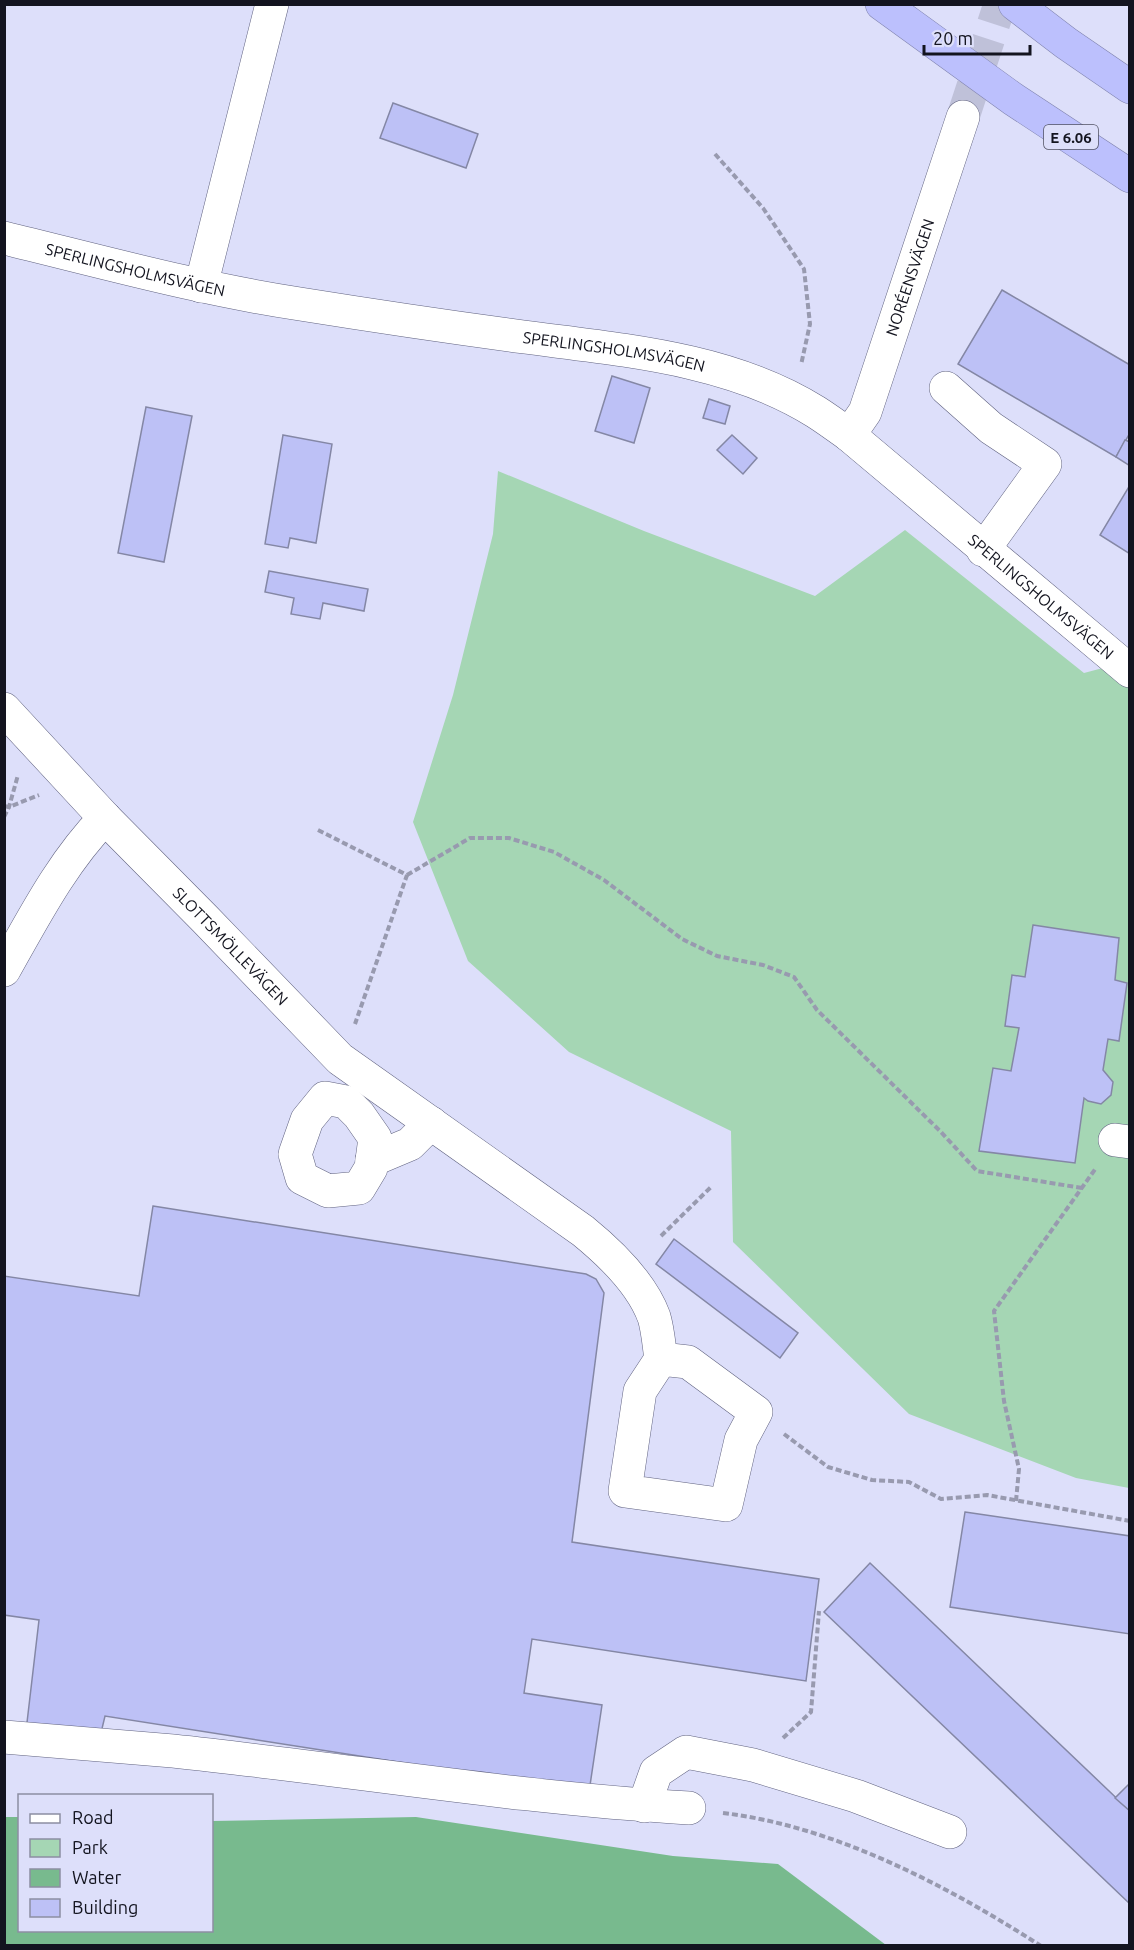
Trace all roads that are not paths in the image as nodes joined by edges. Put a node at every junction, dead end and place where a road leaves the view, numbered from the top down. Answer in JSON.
{"nodes":[{"id":1,"x":272,"y":4,"type":"edge"},
{"id":2,"x":882,"y":4,"type":"edge"},
{"id":3,"x":1015,"y":4,"type":"edge"},
{"id":4,"x":1130,"y":87,"type":"edge"},
{"id":5,"x":963,"y":117,"type":"tunnel mouth"},
{"id":6,"x":1130,"y":176,"type":"edge"},
{"id":7,"x":4,"y":238,"type":"edge"},
{"id":8,"x":201,"y":286,"type":"junction"},
{"id":9,"x":946,"y":388,"type":"dead end"},
{"id":10,"x":849,"y":435,"type":"junction"},
{"id":11,"x":983,"y":550,"type":"junction"},
{"id":12,"x":1130,"y":671,"type":"edge"},
{"id":13,"x":4,"y":710,"type":"edge"},
{"id":14,"x":105,"y":818,"type":"junction"},
{"id":15,"x":4,"y":970,"type":"edge"},
{"id":16,"x":431,"y":1123,"type":"junction"},
{"id":17,"x":372,"y":1160,"type":"dead end"},
{"id":18,"x":661,"y":1359,"type":"junction"},
{"id":19,"x":4,"y":1737,"type":"edge"},
{"id":20,"x":644,"y":1806,"type":"junction"},
{"id":21,"x":689,"y":1808,"type":"road end"},
{"id":22,"x":950,"y":1832,"type":"dead end"}],
"edges":[{"from":1,"to":8,"type":"street"},
{"from":2,"to":6,"type":"highway","number":"E 6.06"},
{"from":3,"to":4,"type":"highway"},
{"from":5,"to":10,"type":"street","name":"NORÉENSVÄGEN"},
{"from":7,"to":8,"type":"street","name":"SPERLINGSHOLMSVÄGEN"},
{"from":8,"to":10,"type":"street","name":"SPERLINGSHOLMSVÄGEN"},
{"from":9,"to":11,"type":"street"},
{"from":10,"to":11,"type":"street","name":"SPERLINGSHOLMSVÄGEN"},
{"from":11,"to":12,"type":"street","name":"SPERLINGSHOLMSVÄGEN"},
{"from":13,"to":14,"type":"street","name":"SLOTTSMÖLLEVÄGEN"},
{"from":14,"to":15,"type":"street"},
{"from":14,"to":16,"type":"street","name":"SLOTTSMÖLLEVÄGEN"},
{"from":16,"to":17,"type":"street"},
{"from":16,"to":18,"type":"street","name":"SLOTTSMÖLLEVÄGEN"},
{"from":18,"to":18,"type":"street"},
{"from":19,"to":20,"type":"street"},
{"from":20,"to":21,"type":"street"},
{"from":20,"to":22,"type":"street"}]}
